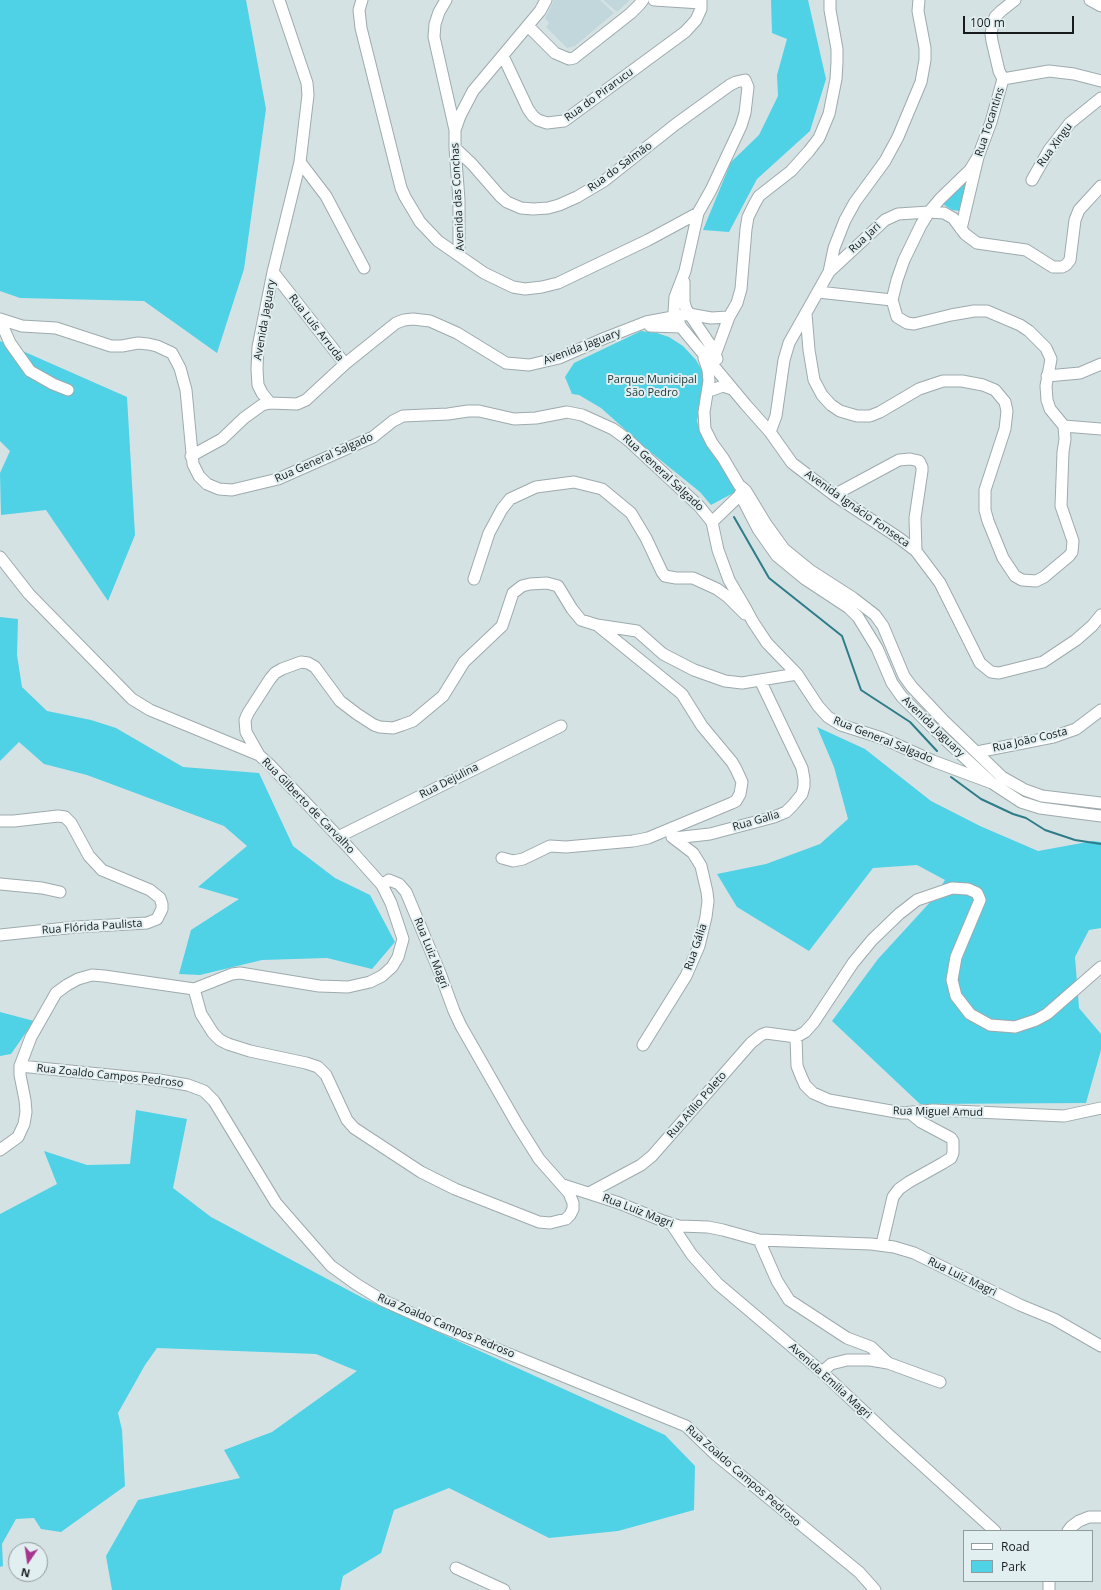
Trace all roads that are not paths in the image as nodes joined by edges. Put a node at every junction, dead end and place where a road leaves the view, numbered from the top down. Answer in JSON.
{"nodes":[{"id":1,"x":279,"y":0,"type":"edge"},
{"id":2,"x":362,"y":0,"type":"edge"},
{"id":3,"x":446,"y":0,"type":"edge"},
{"id":4,"x":546,"y":0,"type":"edge"},
{"id":5,"x":642,"y":0,"type":"edge"},
{"id":6,"x":654,"y":0,"type":"edge"},
{"id":7,"x":830,"y":0,"type":"edge"},
{"id":8,"x":919,"y":0,"type":"edge"},
{"id":9,"x":1015,"y":0,"type":"edge"},
{"id":10,"x":1090,"y":0,"type":"edge"},
{"id":11,"x":701,"y":2,"type":"edge"},
{"id":12,"x":1101,"y":6,"type":"edge"},
{"id":13,"x":528,"y":26,"type":"junction"},
{"id":14,"x":503,"y":56,"type":"junction"},
{"id":15,"x":1003,"y":79,"type":"junction"},
{"id":16,"x":1101,"y":81,"type":"edge"},
{"id":17,"x":1101,"y":98,"type":"edge"},
{"id":18,"x":455,"y":130,"type":"junction"},
{"id":19,"x":455,"y":148,"type":"junction"},
{"id":20,"x":978,"y":157,"type":"junction"},
{"id":21,"x":300,"y":162,"type":"junction"},
{"id":22,"x":1032,"y":180,"type":"dead end"},
{"id":23,"x":1101,"y":186,"type":"edge"},
{"id":24,"x":929,"y":212,"type":"junction"},
{"id":25,"x":698,"y":213,"type":"junction"},
{"id":26,"x":961,"y":229,"type":"junction"},
{"id":27,"x":459,"y":255,"type":"junction"},
{"id":28,"x":364,"y":268,"type":"dead end"},
{"id":29,"x":684,"y":271,"type":"junction"},
{"id":30,"x":273,"y":272,"type":"junction"},
{"id":31,"x":829,"y":272,"type":"junction"},
{"id":32,"x":818,"y":292,"type":"junction"},
{"id":33,"x":892,"y":300,"type":"junction"},
{"id":34,"x":673,"y":305,"type":"junction"},
{"id":35,"x":689,"y":314,"type":"junction"},
{"id":36,"x":806,"y":314,"type":"junction"},
{"id":37,"x":676,"y":317,"type":"junction"},
{"id":38,"x":729,"y":317,"type":"junction"},
{"id":39,"x":2,"y":320,"type":"edge"},
{"id":40,"x":646,"y":322,"type":"junction"},
{"id":41,"x":681,"y":327,"type":"junction"},
{"id":42,"x":632,"y":328,"type":"junction"},
{"id":43,"x":709,"y":343,"type":"junction"},
{"id":44,"x":699,"y":349,"type":"junction"},
{"id":45,"x":716,"y":362,"type":"junction"},
{"id":46,"x":345,"y":364,"type":"junction"},
{"id":47,"x":1101,"y":364,"type":"edge"},
{"id":48,"x":1047,"y":376,"type":"junction"},
{"id":49,"x":732,"y":388,"type":"junction"},
{"id":50,"x":68,"y":390,"type":"dead end"},
{"id":51,"x":712,"y":390,"type":"junction"},
{"id":52,"x":270,"y":403,"type":"junction"},
{"id":53,"x":706,"y":404,"type":"junction"},
{"id":54,"x":746,"y":405,"type":"junction"},
{"id":55,"x":1064,"y":426,"type":"junction"},
{"id":56,"x":1101,"y":429,"type":"edge"},
{"id":57,"x":770,"y":432,"type":"junction"},
{"id":58,"x":192,"y":456,"type":"junction"},
{"id":59,"x":741,"y":490,"type":"junction"},
{"id":60,"x":834,"y":495,"type":"junction"},
{"id":61,"x":712,"y":522,"type":"junction"},
{"id":62,"x":916,"y":551,"type":"junction"},
{"id":63,"x":0,"y":557,"type":"edge"},
{"id":64,"x":474,"y":579,"type":"dead end"},
{"id":65,"x":853,"y":598,"type":"junction"},
{"id":66,"x":845,"y":606,"type":"junction"},
{"id":67,"x":1101,"y":615,"type":"edge"},
{"id":68,"x":752,"y":622,"type":"junction"},
{"id":69,"x":597,"y":625,"type":"junction"},
{"id":70,"x":797,"y":674,"type":"junction"},
{"id":71,"x":760,"y":680,"type":"junction"},
{"id":72,"x":1101,"y":710,"type":"edge"},
{"id":73,"x":560,"y":726,"type":"dead end"},
{"id":74,"x":977,"y":752,"type":"junction"},
{"id":75,"x":259,"y":755,"type":"junction"},
{"id":76,"x":992,"y":783,"type":"junction"},
{"id":77,"x":1071,"y":799,"type":"junction"},
{"id":78,"x":1100,"y":800,"type":"edge"},
{"id":79,"x":1061,"y":811,"type":"junction"},
{"id":80,"x":1101,"y":816,"type":"edge"},
{"id":81,"x":0,"y":821,"type":"edge"},
{"id":82,"x":662,"y":832,"type":"junction"},
{"id":83,"x":338,"y":837,"type":"junction"},
{"id":84,"x":674,"y":838,"type":"junction"},
{"id":85,"x":502,"y":858,"type":"dead end"},
{"id":86,"x":0,"y":884,"type":"edge"},
{"id":87,"x":382,"y":885,"type":"junction"},
{"id":88,"x":60,"y":892,"type":"dead end"},
{"id":89,"x":0,"y":935,"type":"edge"},
{"id":90,"x":1101,"y":967,"type":"edge"},
{"id":91,"x":194,"y":989,"type":"junction"},
{"id":92,"x":800,"y":1035,"type":"junction"},
{"id":93,"x":642,"y":1045,"type":"dead end"},
{"id":94,"x":20,"y":1066,"type":"junction"},
{"id":95,"x":1101,"y":1108,"type":"edge"},
{"id":96,"x":910,"y":1113,"type":"junction"},
{"id":97,"x":0,"y":1150,"type":"edge"},
{"id":98,"x":562,"y":1185,"type":"junction"},
{"id":99,"x":589,"y":1193,"type":"junction"},
{"id":100,"x":672,"y":1225,"type":"junction"},
{"id":101,"x":759,"y":1240,"type":"junction"},
{"id":102,"x":882,"y":1244,"type":"junction"},
{"id":103,"x":1101,"y":1346,"type":"edge"},
{"id":104,"x":888,"y":1363,"type":"junction"},
{"id":105,"x":822,"y":1372,"type":"junction"},
{"id":106,"x":940,"y":1382,"type":"dead end"},
{"id":107,"x":1101,"y":1516,"type":"edge"},
{"id":108,"x":994,"y":1530,"type":"edge"},
{"id":109,"x":1069,"y":1530,"type":"edge"},
{"id":110,"x":456,"y":1568,"type":"dead end"},
{"id":111,"x":504,"y":1590,"type":"edge"},
{"id":112,"x":875,"y":1590,"type":"edge"}],
"edges":[{"from":1,"to":21,"type":"street","name":"Avenida Jaguary"},
{"from":2,"to":27,"type":"street"},
{"from":3,"to":18,"type":"street"},
{"from":4,"to":13,"type":"street","name":"Avenida das Conchas"},
{"from":5,"to":13,"type":"street"},
{"from":6,"to":11,"type":"street"},
{"from":7,"to":38,"type":"street"},
{"from":8,"to":31,"type":"street"},
{"from":9,"to":15,"type":"street","name":"Rua Tocantins"},
{"from":10,"to":12,"type":"street"},
{"from":11,"to":14,"type":"street","name":"Rua do Pirarucu"},
{"from":13,"to":14,"type":"street","name":"Avenida das Conchas"},
{"from":14,"to":18,"type":"street","name":"Avenida das Conchas"},
{"from":15,"to":16,"type":"street"},
{"from":15,"to":20,"type":"street","name":"Rua Tocantins"},
{"from":17,"to":22,"type":"street","name":"Rua Xingu"},
{"from":18,"to":19,"type":"street","name":"Avenida das Conchas"},
{"from":19,"to":25,"type":"street","name":"Rua do Salmão"},
{"from":19,"to":27,"type":"street","name":"Avenida das Conchas"},
{"from":20,"to":24,"type":"street"},
{"from":20,"to":26,"type":"street","name":"Rua Tocantins"},
{"from":21,"to":28,"type":"street"},
{"from":21,"to":30,"type":"street","name":"Avenida Jaguary"},
{"from":23,"to":26,"type":"street","name":"Rua Jari"},
{"from":24,"to":26,"type":"street","name":"Rua Jari"},
{"from":24,"to":31,"type":"street","name":"Rua Jari"},
{"from":24,"to":33,"type":"street"},
{"from":25,"to":27,"type":"street","name":"Avenida das Conchas"},
{"from":25,"to":29,"type":"street"},
{"from":29,"to":34,"type":"street"},
{"from":29,"to":35,"type":"street","name":"Avenida Ignácio Fonseca"},
{"from":30,"to":46,"type":"street","name":"Rua Luís Arruda"},
{"from":30,"to":52,"type":"street","name":"Avenida Jaguary"},
{"from":31,"to":32,"type":"street"},
{"from":32,"to":33,"type":"street"},
{"from":32,"to":36,"type":"street"},
{"from":33,"to":48,"type":"street"},
{"from":34,"to":37,"type":"street","name":"Avenida Ignácio Fonseca"},
{"from":34,"to":40,"type":"street"},
{"from":35,"to":37,"type":"street"},
{"from":35,"to":38,"type":"street"},
{"from":35,"to":43,"type":"street","name":"Avenida Ignácio Fonseca"},
{"from":36,"to":55,"type":"street"},
{"from":36,"to":57,"type":"street"},
{"from":37,"to":40,"type":"street"},
{"from":37,"to":41,"type":"street","name":"Avenida Ignácio Fonseca"},
{"from":38,"to":45,"type":"street"},
{"from":39,"to":50,"type":"street"},
{"from":39,"to":58,"type":"street","name":"Rua General Salgado"},
{"from":40,"to":42,"type":"street","name":"Avenida Jaguary"},
{"from":41,"to":42,"type":"street"},
{"from":41,"to":44,"type":"street","name":"Avenida Ignácio Fonseca"},
{"from":42,"to":46,"type":"street","name":"Avenida Jaguary"},
{"from":43,"to":44,"type":"street"},
{"from":43,"to":45,"type":"street","name":"Avenida Ignácio Fonseca"},
{"from":44,"to":45,"type":"street","name":"Avenida Ignácio Fonseca"},
{"from":44,"to":53,"type":"street","name":"Avenida Jaguary"},
{"from":45,"to":49,"type":"street","name":"Avenida Ignácio Fonseca"},
{"from":45,"to":51,"type":"street"},
{"from":45,"to":54,"type":"street","name":"Avenida Ignácio Fonseca"},
{"from":46,"to":52,"type":"street","name":"Avenida Jaguary"},
{"from":47,"to":48,"type":"street"},
{"from":48,"to":55,"type":"street"},
{"from":49,"to":51,"type":"street"},
{"from":49,"to":54,"type":"street","name":"Avenida Ignácio Fonseca"},
{"from":51,"to":53,"type":"street"},
{"from":52,"to":58,"type":"street"},
{"from":53,"to":59,"type":"street","name":"Avenida Jaguary"},
{"from":54,"to":57,"type":"street","name":"Avenida Ignácio Fonseca"},
{"from":55,"to":56,"type":"street"},
{"from":57,"to":60,"type":"street","name":"Avenida Ignácio Fonseca"},
{"from":58,"to":61,"type":"street","name":"Rua General Salgado"},
{"from":59,"to":61,"type":"street"},
{"from":59,"to":65,"type":"street","name":"Avenida Jaguary"},
{"from":59,"to":66,"type":"street","name":"Avenida Jaguary"},
{"from":60,"to":62,"type":"street","name":"Avenida Ignácio Fonseca"},
{"from":60,"to":62,"type":"street"},
{"from":61,"to":68,"type":"street","name":"Rua General Salgado"},
{"from":62,"to":67,"type":"street","name":"Avenida Ignácio Fonseca"},
{"from":63,"to":75,"type":"street"},
{"from":64,"to":68,"type":"street"},
{"from":65,"to":66,"type":"street"},
{"from":65,"to":74,"type":"street","name":"Avenida Jaguary"},
{"from":66,"to":76,"type":"street","name":"Avenida Jaguary"},
{"from":68,"to":70,"type":"street","name":"Rua General Salgado"},
{"from":69,"to":71,"type":"street","name":"Rua Gilberto de Carvalho"},
{"from":69,"to":75,"type":"street","name":"Rua Gilberto de Carvalho"},
{"from":69,"to":82,"type":"street"},
{"from":70,"to":71,"type":"street","name":"Rua Gilberto de Carvalho"},
{"from":70,"to":76,"type":"street","name":"Rua General Salgado"},
{"from":71,"to":84,"type":"street","name":"Rua Galia"},
{"from":72,"to":74,"type":"street","name":"Rua João Costa"},
{"from":73,"to":83,"type":"street","name":"Rua Dejulina"},
{"from":74,"to":77,"type":"street","name":"Avenida Jaguary"},
{"from":75,"to":83,"type":"street","name":"Rua Gilberto de Carvalho"},
{"from":76,"to":79,"type":"street","name":"Avenida Jaguary"},
{"from":77,"to":78,"type":"street","name":"Avenida Jaguary"},
{"from":77,"to":79,"type":"street"},
{"from":79,"to":80,"type":"street","name":"Avenida Jaguary"},
{"from":81,"to":89,"type":"street","name":"Rua Flórida Paulista"},
{"from":82,"to":84,"type":"street","name":"Rua Gália"},
{"from":82,"to":85,"type":"street"},
{"from":83,"to":87,"type":"street","name":"Rua Gilberto de Carvalho"},
{"from":84,"to":93,"type":"street","name":"Rua Gália"},
{"from":86,"to":88,"type":"street"},
{"from":87,"to":91,"type":"street","name":"Rua Gilberto de Carvalho"},
{"from":87,"to":98,"type":"street","name":"Rua Luiz Magri"},
{"from":90,"to":92,"type":"street"},
{"from":91,"to":94,"type":"street","name":"Rua Gilberto de Carvalho"},
{"from":91,"to":98,"type":"street"},
{"from":92,"to":96,"type":"street","name":"Rua Miguel Amud"},
{"from":92,"to":99,"type":"street","name":"Rua Atílio Poleto"},
{"from":94,"to":97,"type":"street","name":"Rua Gilberto de Carvalho"},
{"from":94,"to":112,"type":"street","name":"Rua Zoaldo Campos Pedroso"},
{"from":95,"to":96,"type":"street","name":"Rua Miguel Amud"},
{"from":96,"to":102,"type":"street"},
{"from":98,"to":99,"type":"street","name":"Rua Luiz Magri"},
{"from":99,"to":100,"type":"street","name":"Rua Luiz Magri"},
{"from":100,"to":101,"type":"street","name":"Rua Luiz Magri"},
{"from":100,"to":105,"type":"street","name":"Avenida Emilia Magri"},
{"from":101,"to":102,"type":"street","name":"Rua Luiz Magri"},
{"from":101,"to":104,"type":"street"},
{"from":102,"to":103,"type":"street","name":"Rua Luiz Magri"},
{"from":104,"to":105,"type":"street"},
{"from":104,"to":106,"type":"street"},
{"from":105,"to":108,"type":"street","name":"Avenida Emilia Magri"},
{"from":107,"to":109,"type":"street"},
{"from":110,"to":111,"type":"street"}]}
